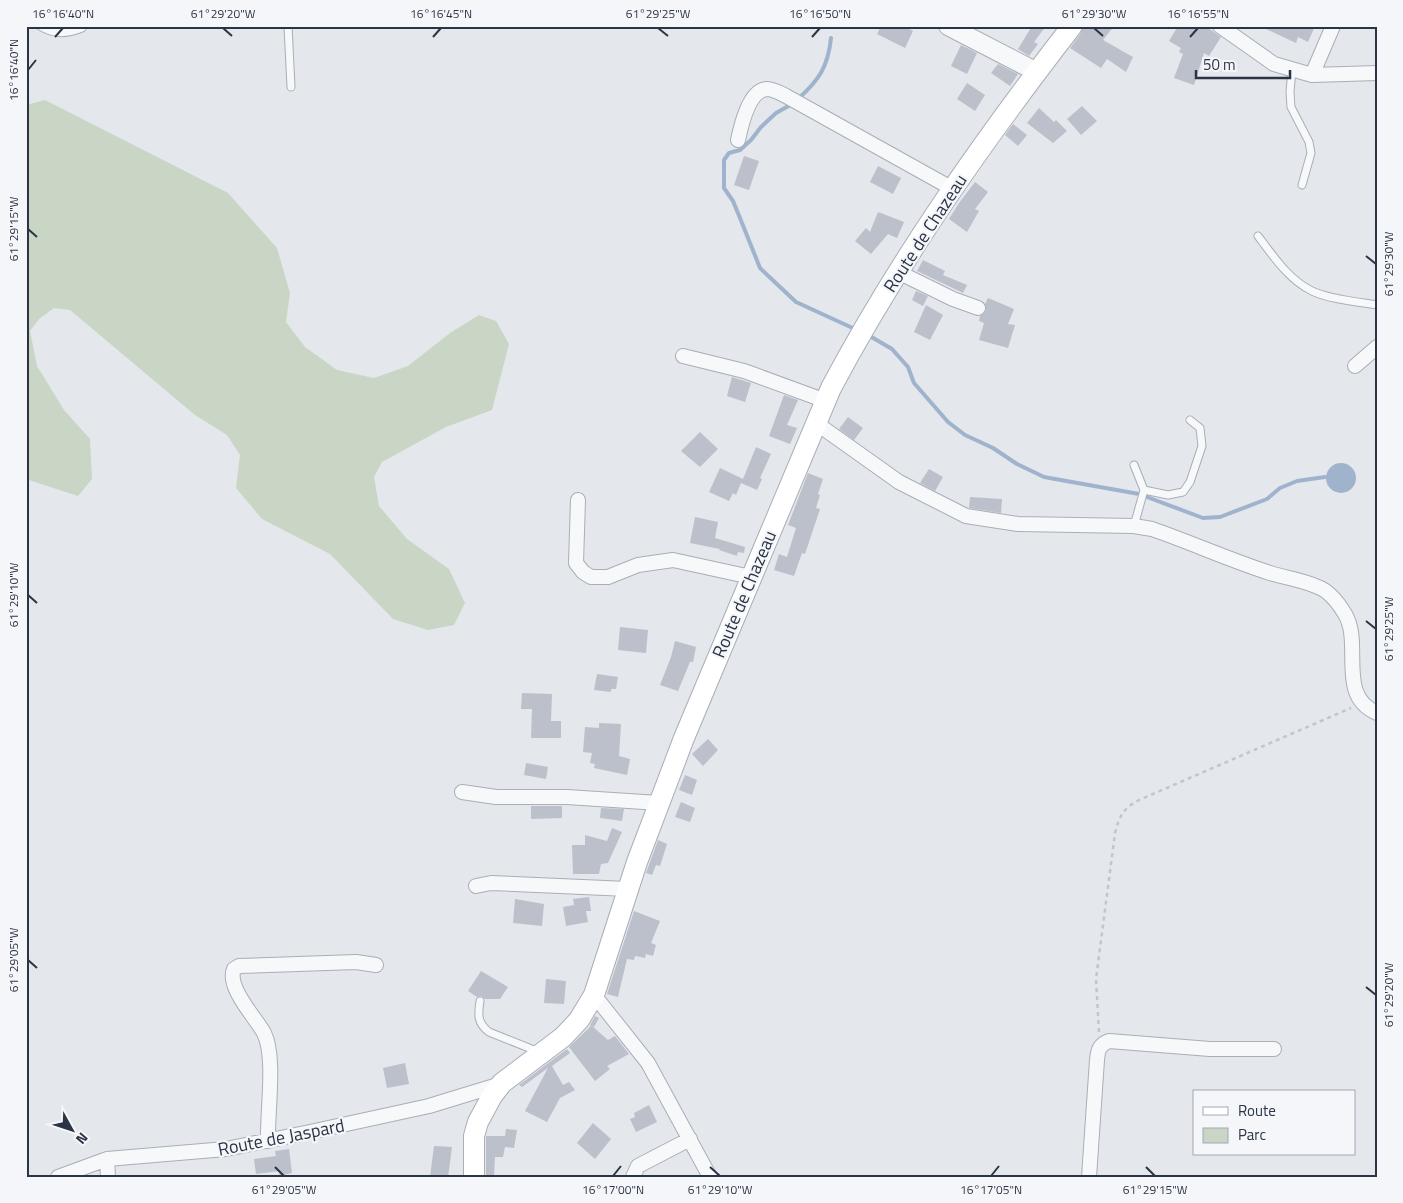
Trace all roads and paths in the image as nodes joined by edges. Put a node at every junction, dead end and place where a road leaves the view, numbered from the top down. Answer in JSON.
{"nodes":[{"id":1,"x":40,"y":26,"type":"edge"},
{"id":2,"x":288,"y":26,"type":"edge"},
{"id":3,"x":948,"y":26,"type":"edge"},
{"id":4,"x":1072,"y":26,"type":"edge"},
{"id":5,"x":1220,"y":26,"type":"edge"},
{"id":6,"x":1334,"y":26,"type":"edge"},
{"id":7,"x":82,"y":28,"type":"dead end"},
{"id":8,"x":1292,"y":69,"type":"junction"},
{"id":9,"x":1036,"y":72,"type":"junction"},
{"id":10,"x":1377,"y":73,"type":"edge"},
{"id":11,"x":1312,"y":75,"type":"junction"},
{"id":12,"x":291,"y":87,"type":"dead end"},
{"id":13,"x":738,"y":140,"type":"dead end"},
{"id":14,"x":1302,"y":184,"type":"dead end"},
{"id":15,"x":953,"y":189,"type":"junction"},
{"id":16,"x":1258,"y":236,"type":"dead end"},
{"id":17,"x":898,"y":272,"type":"junction"},
{"id":18,"x":1377,"y":305,"type":"edge"},
{"id":19,"x":978,"y":308,"type":"dead end"},
{"id":20,"x":1377,"y":347,"type":"edge"},
{"id":21,"x":683,"y":356,"type":"dead end"},
{"id":22,"x":1355,"y":366,"type":"dead end"},
{"id":23,"x":826,"y":401,"type":"junction"},
{"id":24,"x":1190,"y":420,"type":"dead end"},
{"id":25,"x":816,"y":424,"type":"junction"},
{"id":26,"x":1134,"y":465,"type":"dead end"},
{"id":27,"x":1144,"y":490,"type":"junction"},
{"id":28,"x":578,"y":500,"type":"dead end"},
{"id":29,"x":1134,"y":526,"type":"junction"},
{"id":30,"x":751,"y":577,"type":"junction"},
{"id":31,"x":1362,"y":703,"type":"junction"},
{"id":32,"x":1377,"y":713,"type":"edge"},
{"id":33,"x":462,"y":792,"type":"dead end"},
{"id":34,"x":659,"y":803,"type":"junction"},
{"id":35,"x":476,"y":886,"type":"dead end"},
{"id":36,"x":628,"y":889,"type":"junction"},
{"id":37,"x":376,"y":965,"type":"dead end"},
{"id":38,"x":594,"y":995,"type":"junction"},
{"id":39,"x":480,"y":1002,"type":"dead end"},
{"id":40,"x":1103,"y":1043,"type":"junction"},
{"id":41,"x":1274,"y":1049,"type":"dead end"},
{"id":42,"x":541,"y":1053,"type":"junction"},
{"id":43,"x":502,"y":1083,"type":"junction"},
{"id":44,"x":690,"y":1138,"type":"junction"},
{"id":45,"x":268,"y":1140,"type":"junction"},
{"id":46,"x":107,"y":1158,"type":"junction"},
{"id":47,"x":58,"y":1177,"type":"edge"},
{"id":48,"x":108,"y":1177,"type":"edge"},
{"id":49,"x":474,"y":1177,"type":"edge"},
{"id":50,"x":633,"y":1177,"type":"edge"},
{"id":51,"x":710,"y":1177,"type":"edge"},
{"id":52,"x":1089,"y":1177,"type":"edge"}],
"edges":[{"from":1,"to":7,"type":"lane"},
{"from":2,"to":12,"type":"lane"},
{"from":3,"to":9,"type":"street"},
{"from":4,"to":9,"type":"main road","name":"Route de Chazeau"},
{"from":5,"to":8,"type":"street"},
{"from":6,"to":11,"type":"street"},
{"from":8,"to":11,"type":"street"},
{"from":8,"to":14,"type":"lane"},
{"from":9,"to":15,"type":"main road","name":"Route de Chazeau"},
{"from":10,"to":11,"type":"street"},
{"from":13,"to":15,"type":"street"},
{"from":15,"to":17,"type":"main road","name":"Route de Chazeau"},
{"from":16,"to":18,"type":"lane"},
{"from":17,"to":19,"type":"street"},
{"from":17,"to":23,"type":"main road","name":"Route de Chazeau"},
{"from":20,"to":22,"type":"street"},
{"from":21,"to":23,"type":"street"},
{"from":23,"to":25,"type":"main road","name":"Route de Chazeau"},
{"from":24,"to":27,"type":"lane"},
{"from":25,"to":29,"type":"street"},
{"from":25,"to":30,"type":"main road","name":"Route de Chazeau"},
{"from":26,"to":27,"type":"lane"},
{"from":27,"to":29,"type":"lane"},
{"from":28,"to":30,"type":"street"},
{"from":29,"to":31,"type":"street"},
{"from":30,"to":34,"type":"main road","name":"Route de Chazeau"},
{"from":31,"to":32,"type":"street"},
{"from":31,"to":40,"type":"path"},
{"from":33,"to":34,"type":"street"},
{"from":34,"to":36,"type":"main road","name":"Route de Chazeau"},
{"from":35,"to":36,"type":"street"},
{"from":36,"to":38,"type":"main road","name":"Route de Chazeau"},
{"from":37,"to":45,"type":"street"},
{"from":38,"to":42,"type":"main road","name":"Route de Chazeau"},
{"from":38,"to":44,"type":"street"},
{"from":39,"to":42,"type":"lane"},
{"from":40,"to":41,"type":"street"},
{"from":40,"to":52,"type":"street"},
{"from":42,"to":43,"type":"main road","name":"Route de Chazeau"},
{"from":43,"to":45,"type":"street","name":"Route de Jaspard"},
{"from":43,"to":49,"type":"main road","name":"Route de Chazeau"},
{"from":44,"to":50,"type":"street"},
{"from":44,"to":51,"type":"street"},
{"from":45,"to":46,"type":"street","name":"Route de Jaspard"},
{"from":46,"to":47,"type":"street","name":"Route de Jaspard"},
{"from":46,"to":48,"type":"street"}]}
